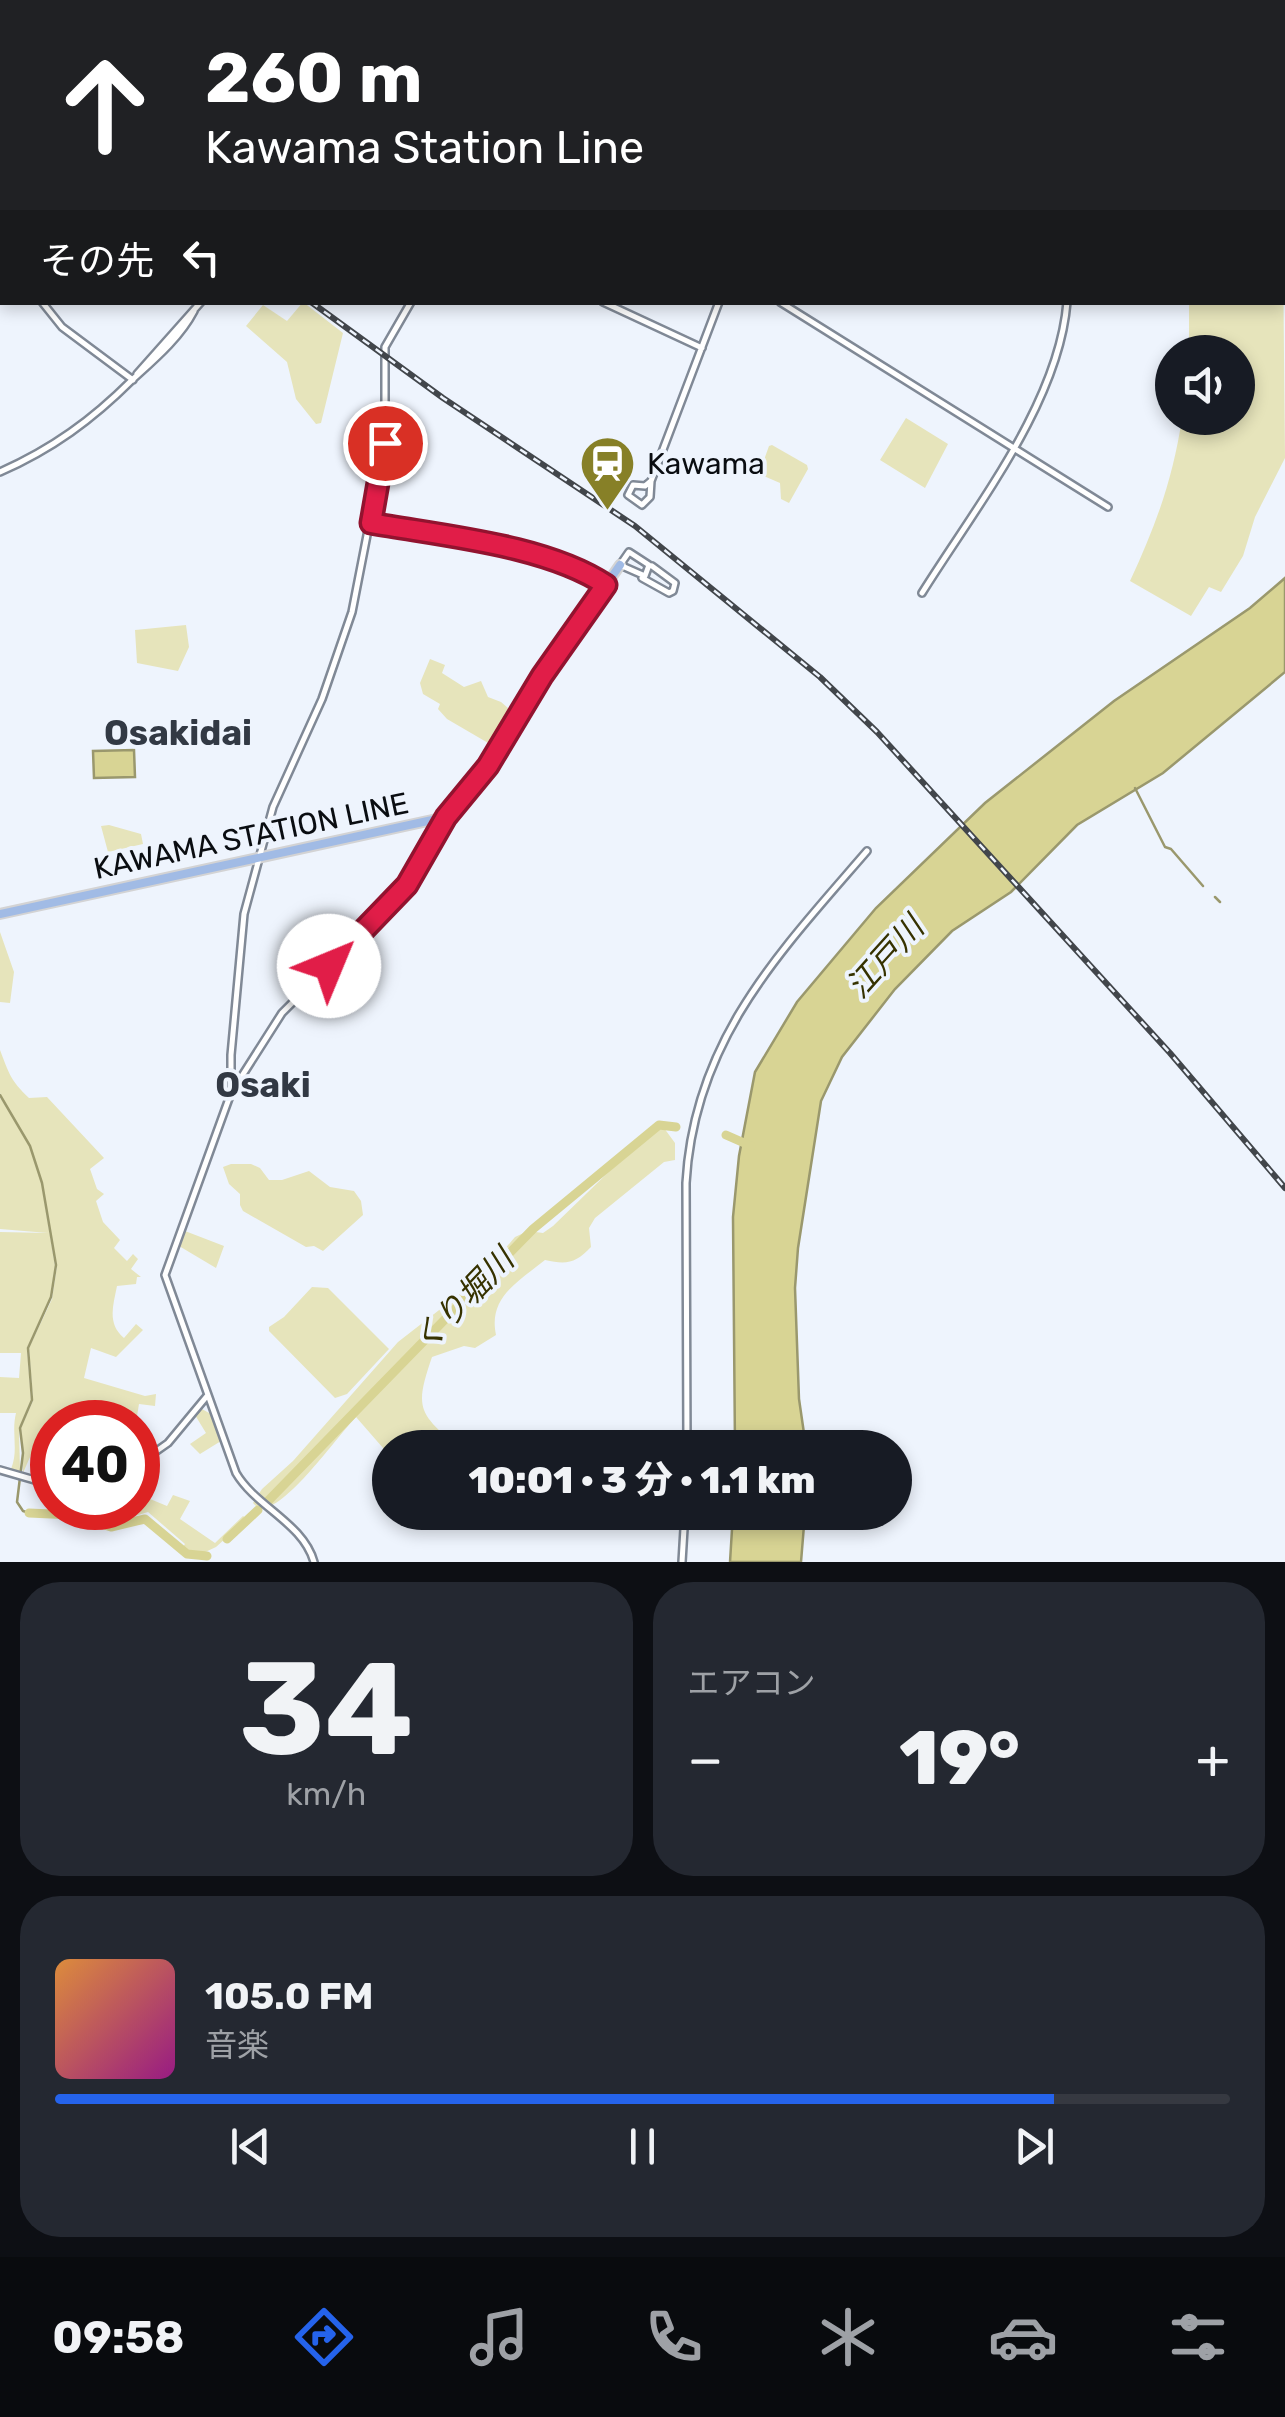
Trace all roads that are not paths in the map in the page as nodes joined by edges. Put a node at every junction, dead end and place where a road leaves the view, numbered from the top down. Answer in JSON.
{"nodes":[{"id":1,"x":44,"y":305,"type":"edge"},
{"id":2,"x":199,"y":305,"type":"edge"},
{"id":3,"x":409,"y":305,"type":"edge"},
{"id":4,"x":609,"y":305,"type":"edge"},
{"id":5,"x":718,"y":305,"type":"edge"},
{"id":6,"x":785,"y":305,"type":"edge"},
{"id":7,"x":1068,"y":305,"type":"edge"},
{"id":8,"x":702,"y":348,"type":"junction"},
{"id":9,"x":133,"y":380,"type":"junction"},
{"id":10,"x":1012,"y":448,"type":"junction"},
{"id":11,"x":0,"y":472,"type":"edge"},
{"id":12,"x":651,"y":481,"type":"junction"},
{"id":13,"x":1108,"y":507,"type":"dead end"},
{"id":14,"x":371,"y":523,"type":"junction"},
{"id":15,"x":623,"y":564,"type":"junction"},
{"id":16,"x":649,"y":565,"type":"junction"},
{"id":17,"x":640,"y":576,"type":"junction"},
{"id":18,"x":606,"y":585,"type":"junction"},
{"id":19,"x":922,"y":593,"type":"dead end"},
{"id":20,"x":446,"y":817,"type":"junction"},
{"id":21,"x":866,"y":851,"type":"dead end"},
{"id":22,"x":257,"y":858,"type":"junction"},
{"id":23,"x":0,"y":914,"type":"edge"},
{"id":24,"x":231,"y":1093,"type":"junction"},
{"id":25,"x":207,"y":1396,"type":"junction"},
{"id":26,"x":686,"y":1430,"type":"edge"},
{"id":27,"x":160,"y":1449,"type":"edge"},
{"id":28,"x":0,"y":1470,"type":"edge"},
{"id":29,"x":30,"y":1478,"type":"edge"},
{"id":30,"x":684,"y":1530,"type":"edge"},
{"id":31,"x":314,"y":1562,"type":"edge"},
{"id":32,"x":682,"y":1562,"type":"edge"}],
"edges":[{"from":1,"to":9,"type":"street"},
{"from":2,"to":9,"type":"street"},
{"from":3,"to":14,"type":"street"},
{"from":4,"to":8,"type":"street"},
{"from":5,"to":8,"type":"street"},
{"from":6,"to":10,"type":"street"},
{"from":7,"to":10,"type":"street"},
{"from":8,"to":12,"type":"street"},
{"from":9,"to":11,"type":"street"},
{"from":10,"to":13,"type":"street"},
{"from":10,"to":19,"type":"street"},
{"from":12,"to":12,"type":"street"},
{"from":14,"to":18,"type":"street"},
{"from":14,"to":22,"type":"street"},
{"from":15,"to":16,"type":"street"},
{"from":15,"to":17,"type":"street"},
{"from":15,"to":18,"type":"main road","name":"KAWAMA STATION LINE"},
{"from":16,"to":17,"type":"street"},
{"from":16,"to":17,"type":"street"},
{"from":18,"to":20,"type":"main road","name":"KAWAMA STATION LINE"},
{"from":20,"to":22,"type":"main road","name":"KAWAMA STATION LINE"},
{"from":20,"to":24,"type":"street"},
{"from":21,"to":26,"type":"street"},
{"from":22,"to":23,"type":"main road","name":"KAWAMA STATION LINE"},
{"from":22,"to":24,"type":"street"},
{"from":24,"to":25,"type":"street"},
{"from":25,"to":27,"type":"street"},
{"from":25,"to":31,"type":"street"},
{"from":28,"to":29,"type":"street"},
{"from":30,"to":32,"type":"street"}]}
